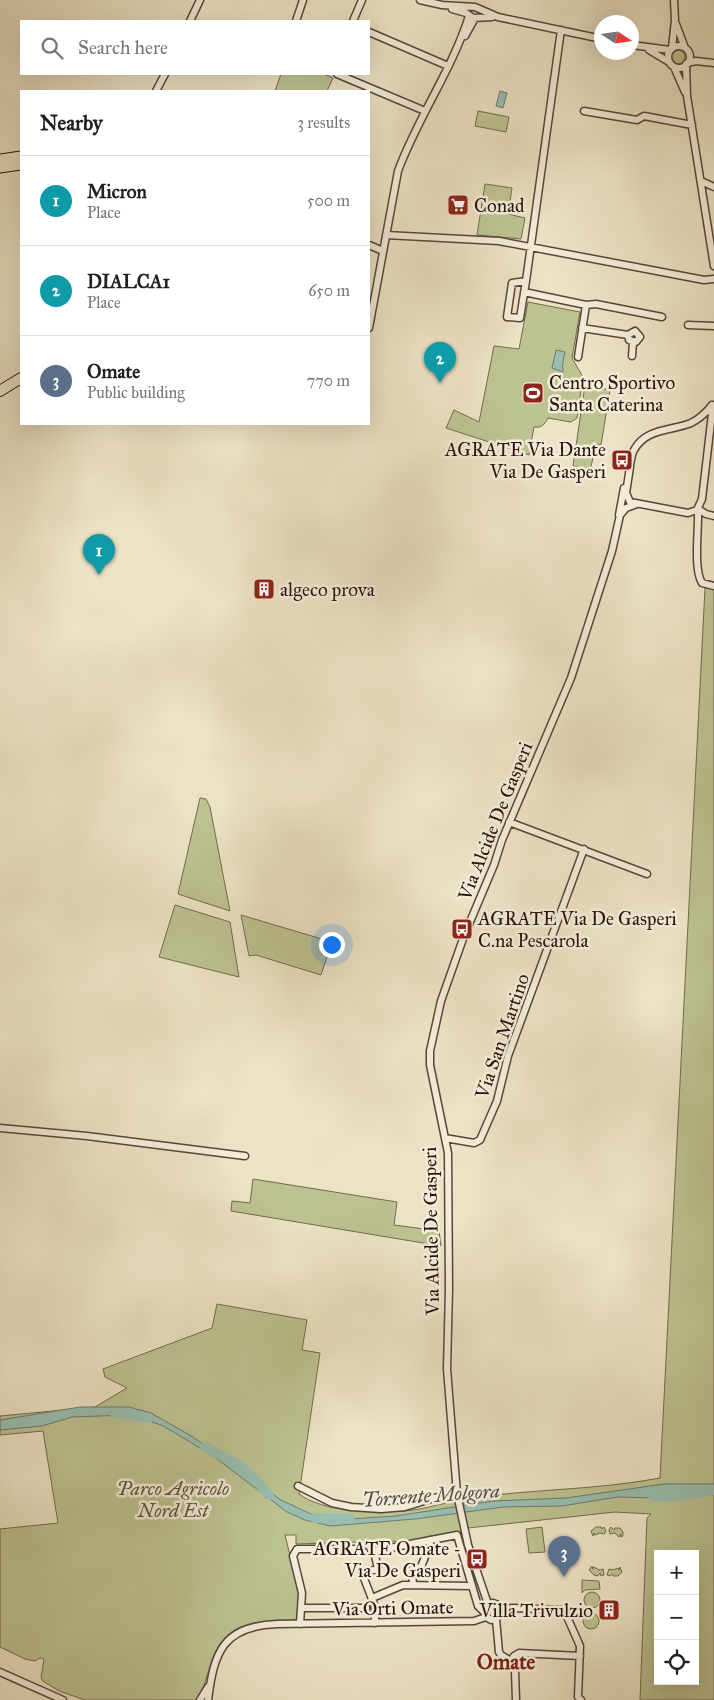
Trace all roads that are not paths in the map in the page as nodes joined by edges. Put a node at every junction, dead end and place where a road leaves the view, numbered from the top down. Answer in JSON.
{"nodes":[{"id":1,"x":200,"y":0,"type":"edge"},
{"id":2,"x":303,"y":0,"type":"edge"},
{"id":3,"x":362,"y":0,"type":"edge"},
{"id":4,"x":420,"y":0,"type":"edge"},
{"id":5,"x":674,"y":0,"type":"edge"},
{"id":6,"x":442,"y":5,"type":"junction"},
{"id":7,"x":475,"y":6,"type":"edge"},
{"id":8,"x":472,"y":16,"type":"junction"},
{"id":9,"x":498,"y":17,"type":"junction"},
{"id":10,"x":190,"y":20,"type":"edge"},
{"id":11,"x":296,"y":20,"type":"edge"},
{"id":12,"x":353,"y":20,"type":"edge"},
{"id":13,"x":675,"y":20,"type":"junction"},
{"id":14,"x":561,"y":30,"type":"junction"},
{"id":15,"x":370,"y":32,"type":"edge"},
{"id":16,"x":594,"y":37,"type":"edge"},
{"id":17,"x":639,"y":47,"type":"edge"},
{"id":18,"x":643,"y":48,"type":"junction"},
{"id":19,"x":671,"y":49,"type":"junction"},
{"id":20,"x":686,"y":49,"type":"junction"},
{"id":21,"x":711,"y":62,"type":"edge"},
{"id":22,"x":687,"y":63,"type":"junction"},
{"id":23,"x":672,"y":65,"type":"junction"},
{"id":24,"x":448,"y":66,"type":"junction"},
{"id":25,"x":164,"y":75,"type":"edge"},
{"id":26,"x":339,"y":75,"type":"edge"},
{"id":27,"x":157,"y":90,"type":"edge"},
{"id":28,"x":687,"y":96,"type":"junction"},
{"id":29,"x":425,"y":111,"type":"junction"},
{"id":30,"x":584,"y":112,"type":"dead end"},
{"id":31,"x":692,"y":125,"type":"junction"},
{"id":32,"x":20,"y":156,"type":"edge"},
{"id":33,"x":0,"y":159,"type":"edge"},
{"id":34,"x":20,"y":165,"type":"edge"},
{"id":35,"x":0,"y":168,"type":"edge"},
{"id":36,"x":701,"y":181,"type":"junction"},
{"id":37,"x":714,"y":187,"type":"edge"},
{"id":38,"x":386,"y":234,"type":"junction"},
{"id":39,"x":370,"y":245,"type":"edge"},
{"id":40,"x":530,"y":247,"type":"junction"},
{"id":41,"x":383,"y":251,"type":"junction"},
{"id":42,"x":714,"y":266,"type":"edge"},
{"id":43,"x":714,"y":279,"type":"edge"},
{"id":44,"x":526,"y":281,"type":"junction"},
{"id":45,"x":524,"y":292,"type":"junction"},
{"id":46,"x":586,"y":305,"type":"junction"},
{"id":47,"x":662,"y":317,"type":"dead end"},
{"id":48,"x":370,"y":322,"type":"edge"},
{"id":49,"x":688,"y":325,"type":"dead end"},
{"id":50,"x":714,"y":326,"type":"edge"},
{"id":51,"x":582,"y":328,"type":"junction"},
{"id":52,"x":628,"y":335,"type":"junction"},
{"id":53,"x":632,"y":342,"type":"junction"},
{"id":54,"x":632,"y":356,"type":"dead end"},
{"id":55,"x":578,"y":357,"type":"dead end"},
{"id":56,"x":19,"y":379,"type":"edge"},
{"id":57,"x":0,"y":382,"type":"edge"},
{"id":58,"x":0,"y":391,"type":"edge"},
{"id":59,"x":0,"y":399,"type":"edge"},
{"id":60,"x":713,"y":403,"type":"edge"},
{"id":61,"x":700,"y":418,"type":"junction"},
{"id":62,"x":708,"y":434,"type":"junction"},
{"id":63,"x":630,"y":467,"type":"junction"},
{"id":64,"x":637,"y":504,"type":"junction"},
{"id":65,"x":698,"y":509,"type":"junction"},
{"id":66,"x":714,"y":516,"type":"edge"},
{"id":67,"x":618,"y":522,"type":"junction"},
{"id":68,"x":714,"y":586,"type":"edge"},
{"id":69,"x":509,"y":822,"type":"junction"},
{"id":70,"x":584,"y":849,"type":"junction"},
{"id":71,"x":647,"y":874,"type":"dead end"},
{"id":72,"x":0,"y":1128,"type":"edge"},
{"id":73,"x":445,"y":1138,"type":"junction"},
{"id":74,"x":246,"y":1156,"type":"dead end"},
{"id":75,"x":298,"y":1486,"type":"dead end"},
{"id":76,"x":458,"y":1496,"type":"junction"},
{"id":77,"x":430,"y":1540,"type":"junction"},
{"id":78,"x":364,"y":1552,"type":"dead end"},
{"id":79,"x":413,"y":1585,"type":"junction"},
{"id":80,"x":472,"y":1586,"type":"junction"},
{"id":81,"x":372,"y":1598,"type":"junction"},
{"id":82,"x":488,"y":1604,"type":"junction"},
{"id":83,"x":302,"y":1608,"type":"junction"},
{"id":84,"x":366,"y":1608,"type":"dead end"},
{"id":85,"x":500,"y":1609,"type":"junction"},
{"id":86,"x":485,"y":1614,"type":"junction"},
{"id":87,"x":496,"y":1619,"type":"junction"},
{"id":88,"x":376,"y":1623,"type":"junction"},
{"id":89,"x":300,"y":1624,"type":"junction"},
{"id":90,"x":580,"y":1656,"type":"junction"},
{"id":91,"x":511,"y":1661,"type":"junction"},
{"id":92,"x":0,"y":1672,"type":"edge"},
{"id":93,"x":210,"y":1681,"type":"junction"},
{"id":94,"x":208,"y":1699,"type":"edge"},
{"id":95,"x":63,"y":1700,"type":"edge"},
{"id":96,"x":200,"y":1700,"type":"edge"},
{"id":97,"x":516,"y":1700,"type":"edge"},
{"id":98,"x":581,"y":1700,"type":"edge"}],
"edges":[{"from":1,"to":10,"type":"street"},
{"from":2,"to":11,"type":"street"},
{"from":3,"to":12,"type":"street"},
{"from":4,"to":6,"type":"street"},
{"from":5,"to":13,"type":"street"},
{"from":6,"to":7,"type":"street"},
{"from":6,"to":8,"type":"street"},
{"from":7,"to":8,"type":"street"},
{"from":7,"to":8,"type":"street"},
{"from":7,"to":9,"type":"street"},
{"from":8,"to":9,"type":"street"},
{"from":8,"to":24,"type":"street"},
{"from":9,"to":14,"type":"street"},
{"from":13,"to":19,"type":"street"},
{"from":13,"to":20,"type":"street"},
{"from":14,"to":16,"type":"street"},
{"from":14,"to":40,"type":"street"},
{"from":15,"to":24,"type":"street"},
{"from":17,"to":18,"type":"street"},
{"from":18,"to":19,"type":"street"},
{"from":18,"to":23,"type":"street"},
{"from":19,"to":20,"type":"street"},
{"from":19,"to":23,"type":"street"},
{"from":20,"to":21,"type":"street"},
{"from":20,"to":22,"type":"street"},
{"from":21,"to":22,"type":"street"},
{"from":22,"to":23,"type":"street"},
{"from":22,"to":28,"type":"street"},
{"from":23,"to":28,"type":"street"},
{"from":24,"to":29,"type":"street"},
{"from":25,"to":27,"type":"street"},
{"from":26,"to":29,"type":"street"},
{"from":28,"to":31,"type":"street"},
{"from":29,"to":38,"type":"street"},
{"from":30,"to":31,"type":"street"},
{"from":31,"to":36,"type":"street"},
{"from":32,"to":33,"type":"main road"},
{"from":34,"to":35,"type":"main road"},
{"from":36,"to":37,"type":"street"},
{"from":36,"to":42,"type":"street"},
{"from":38,"to":40,"type":"street"},
{"from":38,"to":41,"type":"street"},
{"from":39,"to":41,"type":"street"},
{"from":40,"to":43,"type":"street"},
{"from":40,"to":44,"type":"street"},
{"from":41,"to":48,"type":"street"},
{"from":44,"to":45,"type":"street"},
{"from":44,"to":45,"type":"street"},
{"from":45,"to":46,"type":"street"},
{"from":46,"to":47,"type":"street"},
{"from":46,"to":51,"type":"street"},
{"from":49,"to":50,"type":"street"},
{"from":51,"to":52,"type":"street"},
{"from":51,"to":55,"type":"street"},
{"from":52,"to":53,"type":"street"},
{"from":52,"to":53,"type":"street"},
{"from":53,"to":54,"type":"street"},
{"from":56,"to":57,"type":"highway"},
{"from":56,"to":58,"type":"highway"},
{"from":56,"to":59,"type":"highway"},
{"from":60,"to":61,"type":"street"},
{"from":60,"to":62,"type":"street"},
{"from":61,"to":62,"type":"street"},
{"from":61,"to":63,"type":"street"},
{"from":62,"to":65,"type":"street"},
{"from":63,"to":64,"type":"street"},
{"from":63,"to":67,"type":"street","name":"Via Alcide De Gasperi"},
{"from":64,"to":65,"type":"street"},
{"from":64,"to":67,"type":"street"},
{"from":65,"to":66,"type":"street"},
{"from":65,"to":68,"type":"street"},
{"from":67,"to":69,"type":"street","name":"Via Alcide De Gasperi"},
{"from":69,"to":70,"type":"street"},
{"from":69,"to":73,"type":"street","name":"Via Alcide De Gasperi"},
{"from":70,"to":71,"type":"street"},
{"from":70,"to":73,"type":"street","name":"Via San Martino"},
{"from":72,"to":74,"type":"street"},
{"from":73,"to":76,"type":"street","name":"Via Alcide De Gasperi"},
{"from":75,"to":76,"type":"street"},
{"from":76,"to":82,"type":"street","name":"Via Alcide De Gasperi"},
{"from":77,"to":79,"type":"street"},
{"from":77,"to":80,"type":"street","name":"Via Orti Omate"},
{"from":77,"to":81,"type":"street","name":"Via Orti Omate"},
{"from":78,"to":83,"type":"street"},
{"from":79,"to":80,"type":"street"},
{"from":79,"to":81,"type":"street"},
{"from":80,"to":86,"type":"street","name":"Via Orti Omate"},
{"from":81,"to":88,"type":"street"},
{"from":82,"to":85,"type":"street"},
{"from":82,"to":86,"type":"street"},
{"from":83,"to":84,"type":"street","name":"Via Orti Omate"},
{"from":83,"to":89,"type":"street"},
{"from":85,"to":87,"type":"street"},
{"from":85,"to":90,"type":"street"},
{"from":86,"to":87,"type":"street"},
{"from":86,"to":88,"type":"street","name":"Via Orti Omate"},
{"from":87,"to":91,"type":"street"},
{"from":88,"to":89,"type":"street","name":"Via Orti Omate"},
{"from":89,"to":93,"type":"street","name":"Via Orti Omate"},
{"from":90,"to":91,"type":"street"},
{"from":90,"to":98,"type":"street"},
{"from":91,"to":97,"type":"street"},
{"from":92,"to":95,"type":"street"},
{"from":93,"to":94,"type":"street","name":"Via Orti Omate"},
{"from":93,"to":96,"type":"street","name":"Via Orti Omate"}]}
